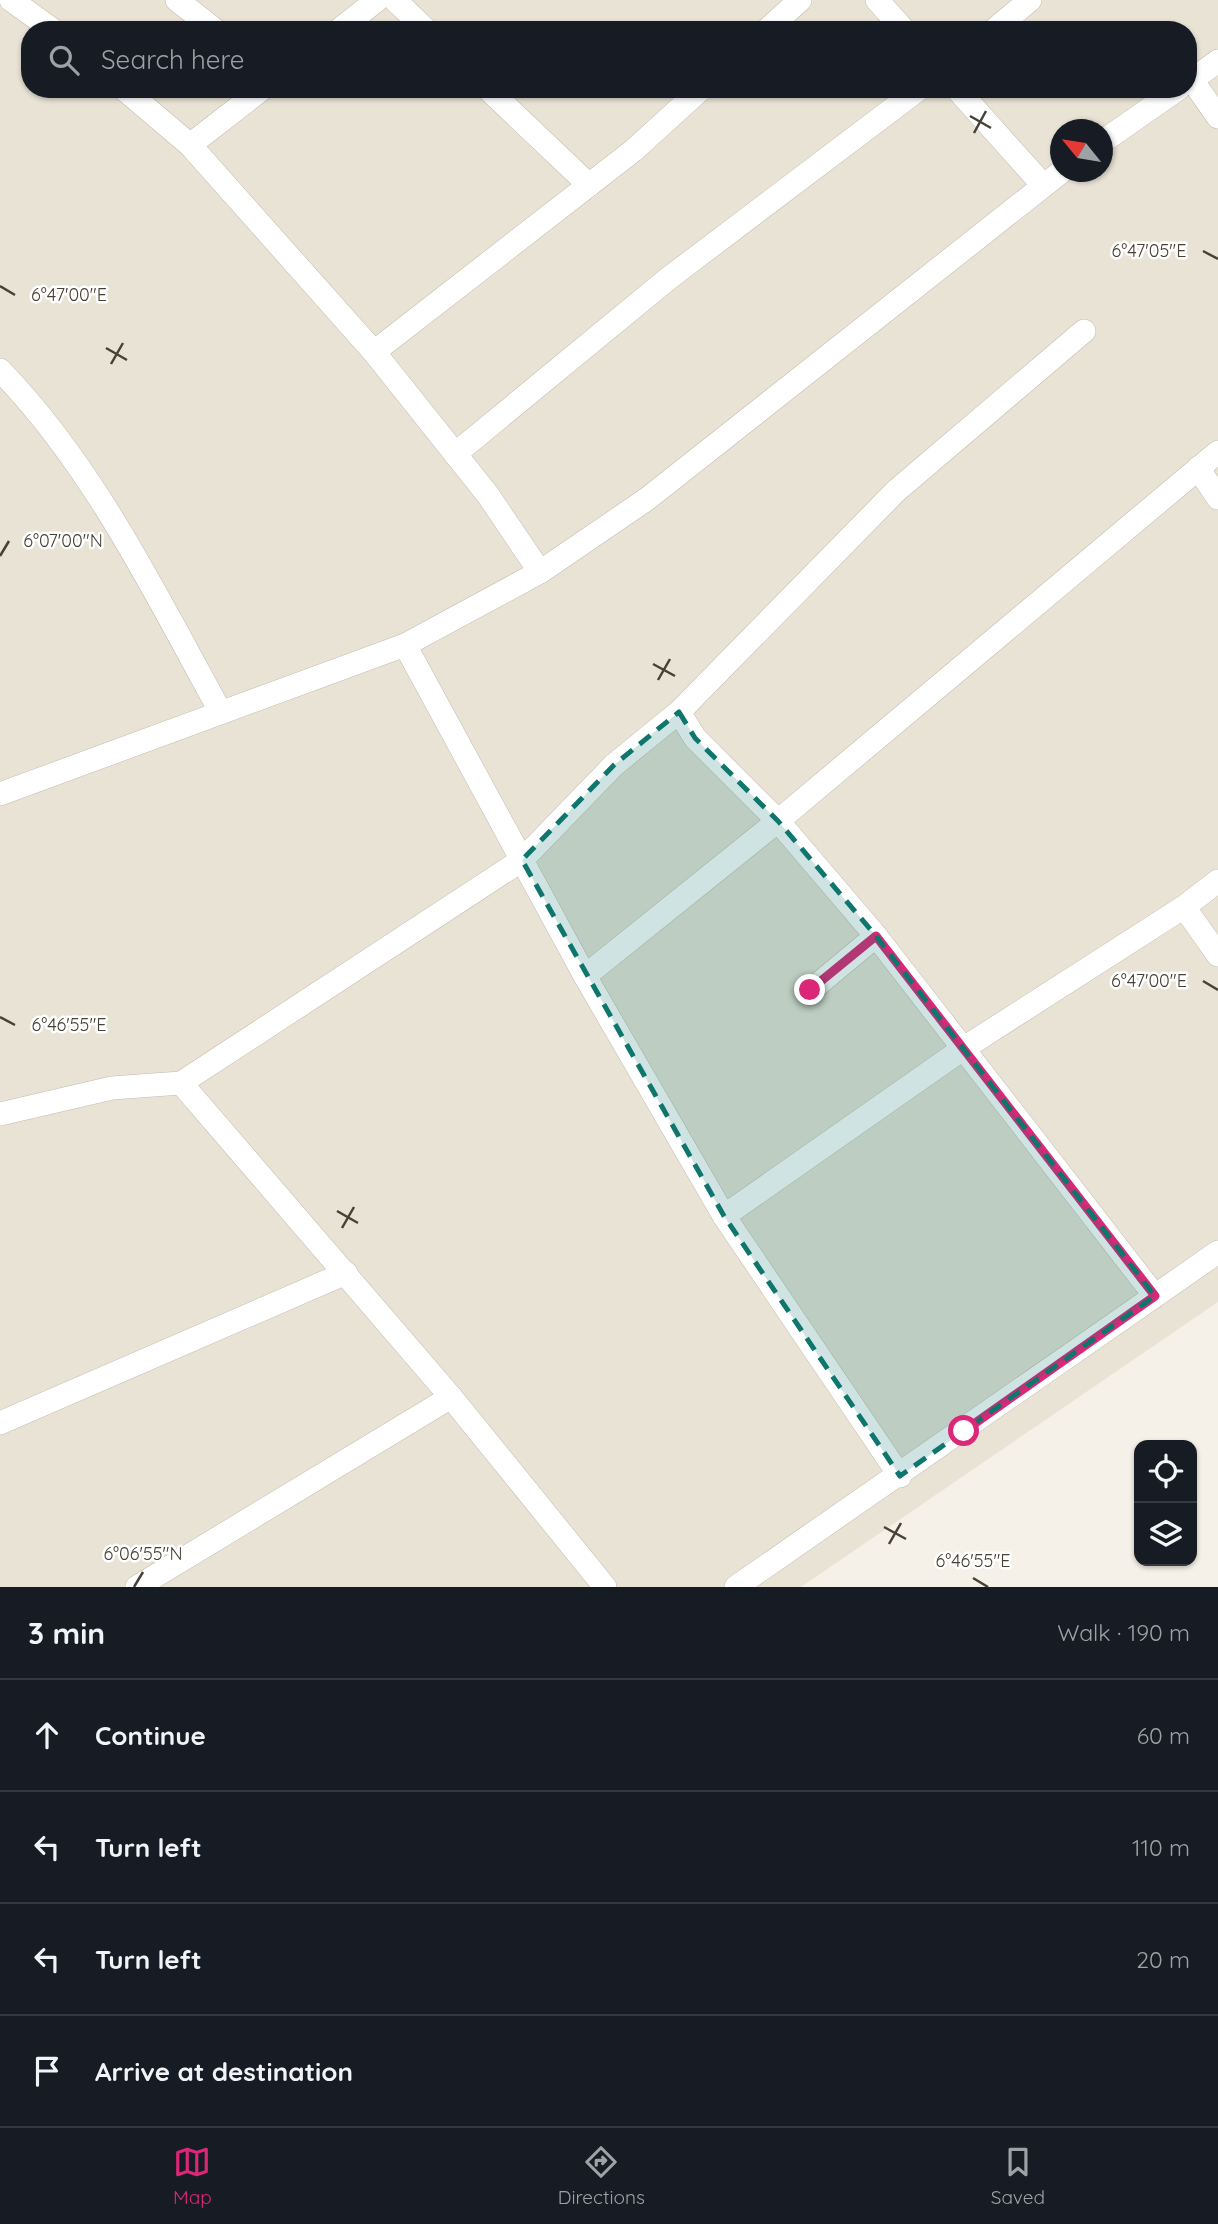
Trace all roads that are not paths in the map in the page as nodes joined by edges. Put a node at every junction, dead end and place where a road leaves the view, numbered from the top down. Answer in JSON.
{"nodes":[{"id":1,"x":11,"y":0,"type":"edge"},
{"id":2,"x":177,"y":0,"type":"edge"},
{"id":3,"x":377,"y":0,"type":"edge"},
{"id":4,"x":395,"y":0,"type":"edge"},
{"id":5,"x":800,"y":0,"type":"edge"},
{"id":6,"x":877,"y":0,"type":"edge"},
{"id":7,"x":1030,"y":0,"type":"edge"},
{"id":8,"x":40,"y":21,"type":"edge"},
{"id":9,"x":204,"y":21,"type":"edge"},
{"id":10,"x":350,"y":21,"type":"edge"},
{"id":11,"x":417,"y":21,"type":"edge"},
{"id":12,"x":777,"y":21,"type":"edge"},
{"id":13,"x":896,"y":21,"type":"edge"},
{"id":14,"x":1005,"y":21,"type":"edge"},
{"id":15,"x":1218,"y":61,"type":"edge"},
{"id":16,"x":1197,"y":76,"type":"edge"},
{"id":17,"x":1197,"y":95,"type":"edge"},
{"id":18,"x":135,"y":98,"type":"edge"},
{"id":19,"x":250,"y":98,"type":"edge"},
{"id":20,"x":497,"y":98,"type":"edge"},
{"id":21,"x":691,"y":98,"type":"edge"},
{"id":22,"x":907,"y":98,"type":"edge"},
{"id":23,"x":967,"y":98,"type":"edge"},
{"id":24,"x":1166,"y":98,"type":"edge"},
{"id":25,"x":1218,"y":117,"type":"edge"},
{"id":26,"x":1113,"y":134,"type":"edge"},
{"id":27,"x":190,"y":145,"type":"junction"},
{"id":28,"x":1050,"y":177,"type":"edge"},
{"id":29,"x":1050,"y":179,"type":"edge"},
{"id":30,"x":589,"y":186,"type":"junction"},
{"id":31,"x":1084,"y":331,"type":"dead end"},
{"id":32,"x":374,"y":352,"type":"junction"},
{"id":33,"x":0,"y":370,"type":"edge"},
{"id":34,"x":1218,"y":452,"type":"edge"},
{"id":35,"x":455,"y":454,"type":"junction"},
{"id":36,"x":1198,"y":468,"type":"junction"},
{"id":37,"x":1218,"y":498,"type":"edge"},
{"id":38,"x":540,"y":572,"type":"junction"},
{"id":39,"x":405,"y":645,"type":"junction"},
{"id":40,"x":220,"y":711,"type":"junction"},
{"id":41,"x":679,"y":712,"type":"junction"},
{"id":42,"x":0,"y":794,"type":"edge"},
{"id":43,"x":778,"y":821,"type":"junction"},
{"id":44,"x":522,"y":860,"type":"junction"},
{"id":45,"x":1218,"y":881,"type":"edge"},
{"id":46,"x":1184,"y":907,"type":"junction"},
{"id":47,"x":876,"y":936,"type":"junction"},
{"id":48,"x":1218,"y":955,"type":"edge"},
{"id":49,"x":585,"y":976,"type":"junction"},
{"id":50,"x":810,"y":990,"type":"dead end"},
{"id":51,"x":964,"y":1048,"type":"junction"},
{"id":52,"x":181,"y":1083,"type":"junction"},
{"id":53,"x":0,"y":1114,"type":"edge"},
{"id":54,"x":724,"y":1216,"type":"junction"},
{"id":55,"x":1218,"y":1252,"type":"edge"},
{"id":56,"x":346,"y":1273,"type":"junction"},
{"id":57,"x":1155,"y":1296,"type":"junction"},
{"id":58,"x":450,"y":1397,"type":"junction"},
{"id":59,"x":0,"y":1423,"type":"edge"},
{"id":60,"x":900,"y":1476,"type":"junction"},
{"id":61,"x":137,"y":1587,"type":"edge"},
{"id":62,"x":605,"y":1587,"type":"edge"},
{"id":63,"x":736,"y":1587,"type":"edge"}],
"edges":[{"from":1,"to":8,"type":"street"},
{"from":2,"to":9,"type":"street"},
{"from":3,"to":10,"type":"street"},
{"from":4,"to":11,"type":"street"},
{"from":5,"to":12,"type":"street"},
{"from":6,"to":13,"type":"street"},
{"from":7,"to":14,"type":"street"},
{"from":15,"to":16,"type":"street"},
{"from":17,"to":25,"type":"street"},
{"from":18,"to":27,"type":"street"},
{"from":19,"to":27,"type":"street"},
{"from":20,"to":30,"type":"street"},
{"from":21,"to":30,"type":"street"},
{"from":22,"to":35,"type":"street"},
{"from":23,"to":28,"type":"street"},
{"from":24,"to":26,"type":"street"},
{"from":27,"to":32,"type":"street"},
{"from":29,"to":38,"type":"street"},
{"from":30,"to":32,"type":"street"},
{"from":31,"to":41,"type":"street"},
{"from":32,"to":35,"type":"street"},
{"from":33,"to":40,"type":"street"},
{"from":34,"to":36,"type":"street"},
{"from":35,"to":38,"type":"street"},
{"from":36,"to":37,"type":"street"},
{"from":36,"to":43,"type":"street"},
{"from":38,"to":39,"type":"street"},
{"from":39,"to":40,"type":"street"},
{"from":39,"to":44,"type":"street"},
{"from":40,"to":42,"type":"street"},
{"from":41,"to":43,"type":"street"},
{"from":41,"to":44,"type":"street"},
{"from":43,"to":47,"type":"street"},
{"from":43,"to":49,"type":"street"},
{"from":44,"to":49,"type":"street"},
{"from":44,"to":52,"type":"street"},
{"from":45,"to":46,"type":"street"},
{"from":46,"to":48,"type":"street"},
{"from":46,"to":51,"type":"street"},
{"from":47,"to":50,"type":"street"},
{"from":47,"to":51,"type":"street"},
{"from":49,"to":54,"type":"street"},
{"from":51,"to":54,"type":"street"},
{"from":51,"to":57,"type":"street"},
{"from":52,"to":53,"type":"street"},
{"from":52,"to":56,"type":"street"},
{"from":54,"to":60,"type":"street"},
{"from":55,"to":57,"type":"street"},
{"from":56,"to":58,"type":"street"},
{"from":56,"to":59,"type":"street"},
{"from":57,"to":60,"type":"street"},
{"from":58,"to":61,"type":"street"},
{"from":58,"to":62,"type":"street"},
{"from":60,"to":63,"type":"street"}]}
